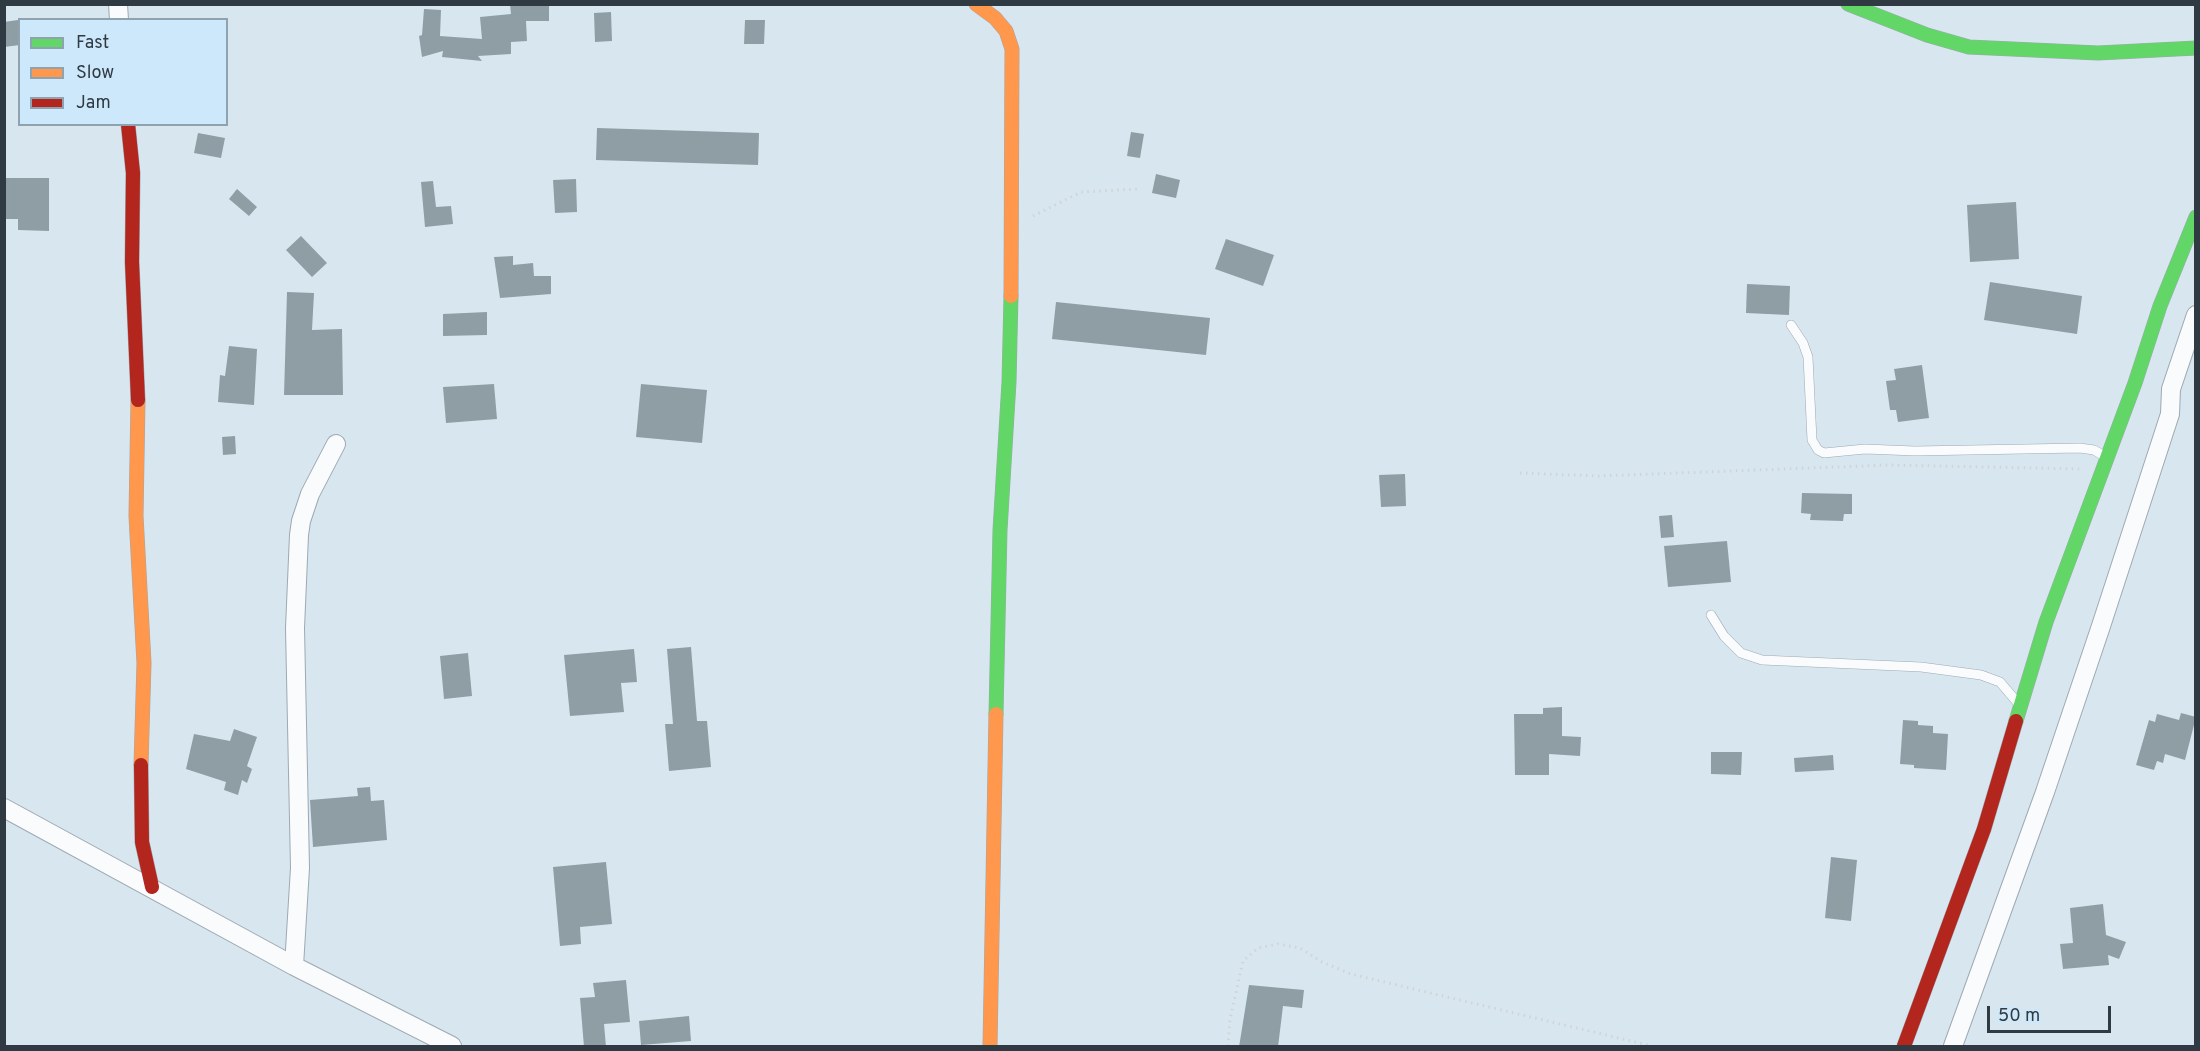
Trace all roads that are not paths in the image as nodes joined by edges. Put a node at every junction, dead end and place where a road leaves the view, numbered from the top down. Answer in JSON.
{"nodes":[{"id":1,"x":976,"y":4,"type":"edge"},
{"id":2,"x":1848,"y":4,"type":"edge"},
{"id":3,"x":2196,"y":48,"type":"edge"},
{"id":4,"x":128,"y":126,"type":"edge"},
{"id":5,"x":2196,"y":218,"type":"edge"},
{"id":6,"x":2196,"y":315,"type":"edge"},
{"id":7,"x":1791,"y":325,"type":"dead end"},
{"id":8,"x":336,"y":444,"type":"dead end"},
{"id":9,"x":2108,"y":458,"type":"junction"},
{"id":10,"x":1711,"y":615,"type":"dead end"},
{"id":11,"x":2022,"y":709,"type":"junction"},
{"id":12,"x":4,"y":808,"type":"edge"},
{"id":13,"x":152,"y":887,"type":"junction"},
{"id":14,"x":294,"y":966,"type":"junction"},
{"id":15,"x":452,"y":1047,"type":"edge"},
{"id":16,"x":990,"y":1047,"type":"edge"},
{"id":17,"x":1905,"y":1047,"type":"edge"},
{"id":18,"x":1953,"y":1047,"type":"edge"}],
"edges":[{"from":1,"to":16,"type":"street"},
{"from":2,"to":3,"type":"street"},
{"from":4,"to":13,"type":"street"},
{"from":5,"to":9,"type":"street"},
{"from":6,"to":18,"type":"street"},
{"from":7,"to":9,"type":"lane"},
{"from":8,"to":14,"type":"street"},
{"from":9,"to":11,"type":"street"},
{"from":10,"to":11,"type":"lane"},
{"from":11,"to":17,"type":"street"},
{"from":12,"to":13,"type":"street"},
{"from":13,"to":14,"type":"street"},
{"from":14,"to":15,"type":"street"}]}
